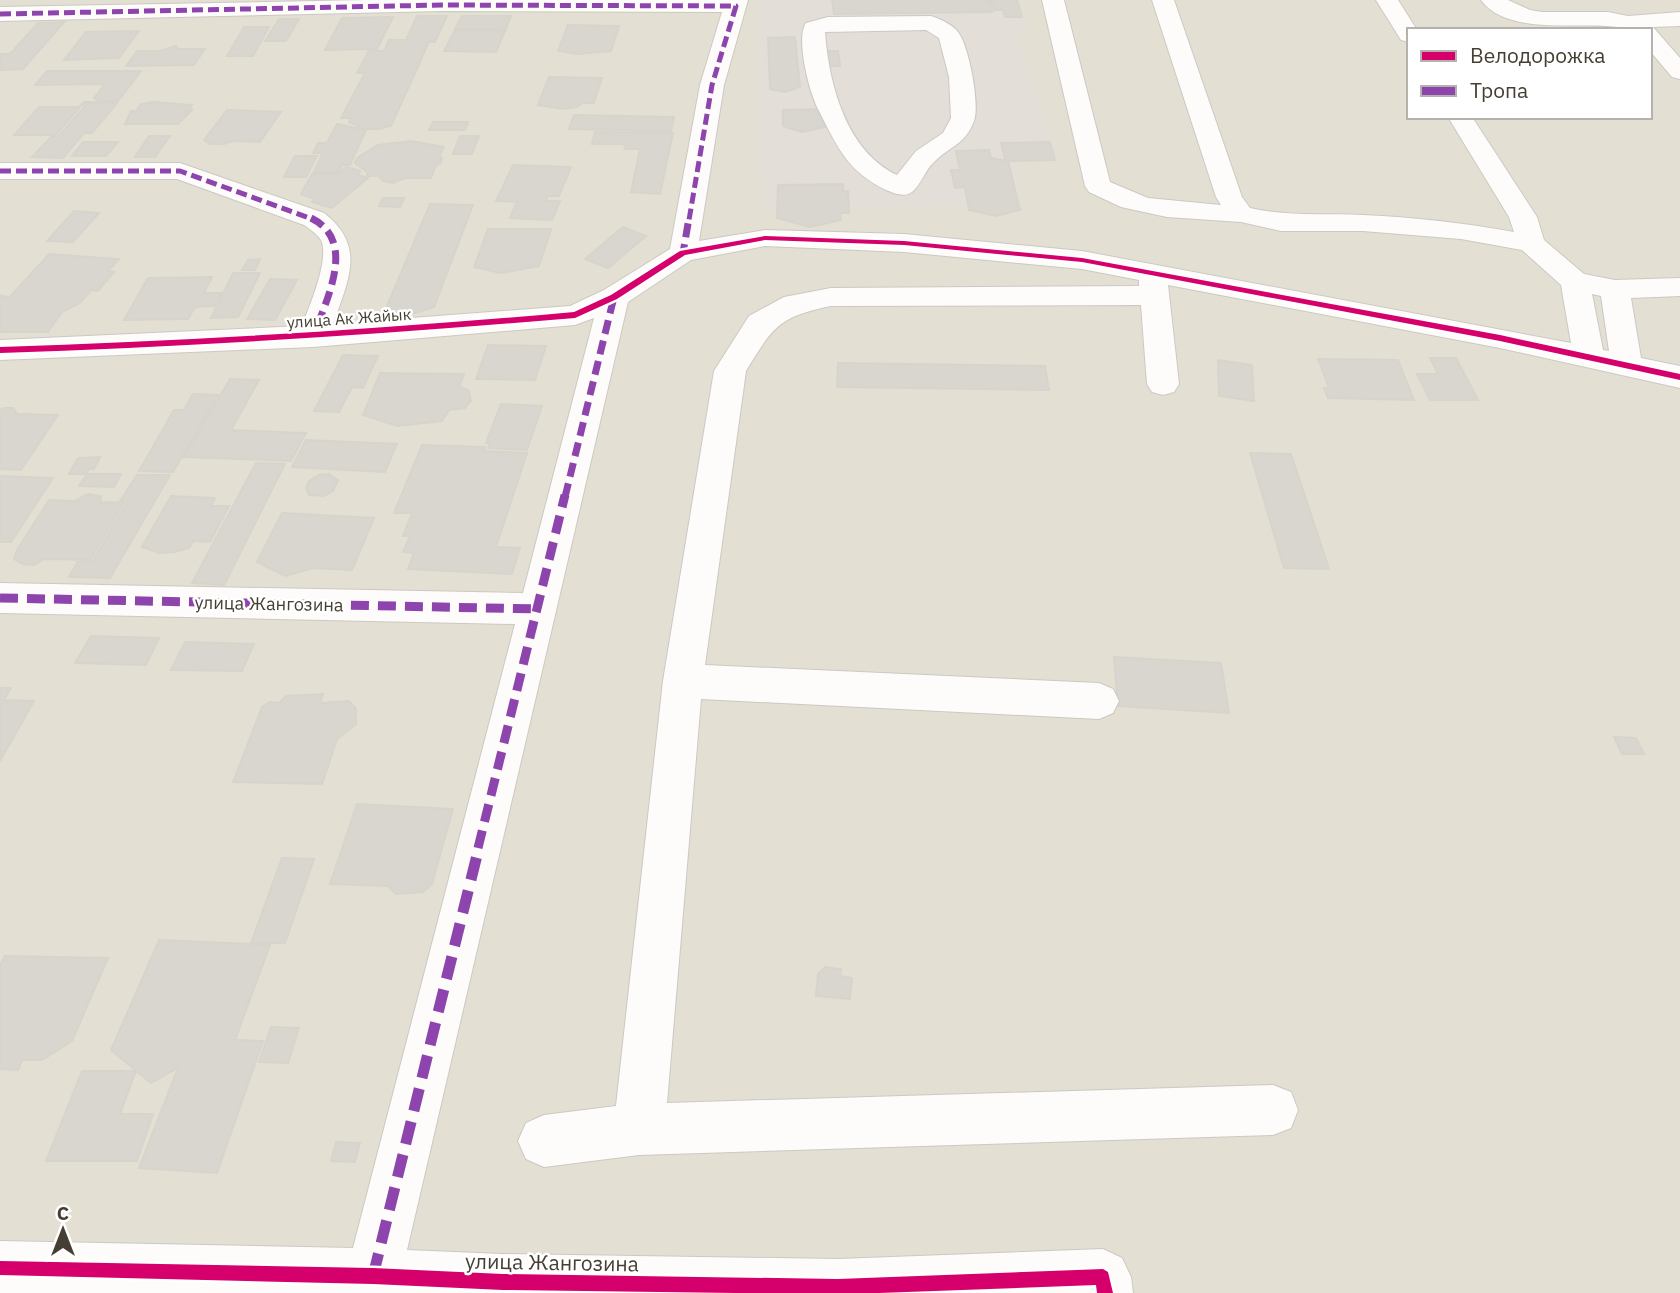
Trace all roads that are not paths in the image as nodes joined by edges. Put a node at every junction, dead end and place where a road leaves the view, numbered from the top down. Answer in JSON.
{"nodes":[{"id":1,"x":1053,"y":0,"type":"edge"},
{"id":2,"x":1163,"y":0,"type":"edge"},
{"id":3,"x":1387,"y":0,"type":"edge"},
{"id":4,"x":1492,"y":0,"type":"edge"},
{"id":5,"x":736,"y":3,"type":"edge"},
{"id":6,"x":32,"y":6,"type":"edge"},
{"id":7,"x":0,"y":14,"type":"edge"},
{"id":8,"x":1680,"y":19,"type":"edge"},
{"id":9,"x":1637,"y":26,"type":"edge"},
{"id":10,"x":1407,"y":32,"type":"edge"},
{"id":11,"x":1652,"y":39,"type":"edge"},
{"id":12,"x":1680,"y":72,"type":"edge"},
{"id":13,"x":1461,"y":119,"type":"edge"},
{"id":14,"x":0,"y":171,"type":"edge"},
{"id":15,"x":902,"y":187,"type":"junction"},
{"id":16,"x":1241,"y":214,"type":"junction"},
{"id":17,"x":1531,"y":243,"type":"junction"},
{"id":18,"x":922,"y":245,"type":"junction"},
{"id":19,"x":684,"y":253,"type":"junction"},
{"id":20,"x":1575,"y":282,"type":"junction"},
{"id":21,"x":1154,"y":285,"type":"junction"},
{"id":22,"x":1680,"y":287,"type":"edge"},
{"id":23,"x":1615,"y":289,"type":"junction"},
{"id":24,"x":614,"y":298,"type":"junction"},
{"id":25,"x":313,"y":337,"type":"junction"},
{"id":26,"x":0,"y":350,"type":"edge"},
{"id":27,"x":1589,"y":358,"type":"junction"},
{"id":28,"x":1627,"y":366,"type":"junction"},
{"id":29,"x":1680,"y":377,"type":"edge"},
{"id":30,"x":1163,"y":384,"type":"dead end"},
{"id":31,"x":0,"y":598,"type":"edge"},
{"id":32,"x":538,"y":609,"type":"junction"},
{"id":33,"x":683,"y":681,"type":"junction"},
{"id":34,"x":1098,"y":701,"type":"dead end"},
{"id":35,"x":1273,"y":1110,"type":"dead end"},
{"id":36,"x":639,"y":1129,"type":"junction"},
{"id":37,"x":544,"y":1141,"type":"dead end"},
{"id":38,"x":0,"y":1268,"type":"edge"},
{"id":39,"x":373,"y":1276,"type":"junction"},
{"id":40,"x":1104,"y":1285,"type":"edge"}],
"edges":[{"from":1,"to":16,"type":"street"},
{"from":2,"to":16,"type":"street"},
{"from":3,"to":10,"type":"street"},
{"from":4,"to":9,"type":"street"},
{"from":5,"to":6,"type":"street"},
{"from":5,"to":19,"type":"street"},
{"from":6,"to":7,"type":"street"},
{"from":8,"to":9,"type":"street"},
{"from":11,"to":12,"type":"street"},
{"from":13,"to":17,"type":"street"},
{"from":14,"to":25,"type":"street"},
{"from":15,"to":15,"type":"street"},
{"from":15,"to":18,"type":"street"},
{"from":16,"to":17,"type":"street"},
{"from":17,"to":20,"type":"street"},
{"from":18,"to":19,"type":"street"},
{"from":18,"to":21,"type":"street"},
{"from":19,"to":24,"type":"street","name":"улица Ак Жайык"},
{"from":20,"to":23,"type":"street"},
{"from":20,"to":27,"type":"street"},
{"from":21,"to":27,"type":"street"},
{"from":21,"to":30,"type":"street"},
{"from":21,"to":33,"type":"street"},
{"from":22,"to":23,"type":"street"},
{"from":23,"to":28,"type":"street"},
{"from":24,"to":25,"type":"street","name":"улица Ак Жайык"},
{"from":24,"to":32,"type":"street"},
{"from":25,"to":26,"type":"street","name":"улица Ак Жайык"},
{"from":27,"to":28,"type":"street"},
{"from":28,"to":29,"type":"street"},
{"from":31,"to":32,"type":"street","name":"улица Жангозина"},
{"from":32,"to":39,"type":"street"},
{"from":33,"to":34,"type":"street"},
{"from":33,"to":36,"type":"street"},
{"from":35,"to":36,"type":"street"},
{"from":36,"to":37,"type":"street"},
{"from":38,"to":39,"type":"street","name":"улица Жангозина"},
{"from":39,"to":40,"type":"street","name":"улица Жангозина"}]}
